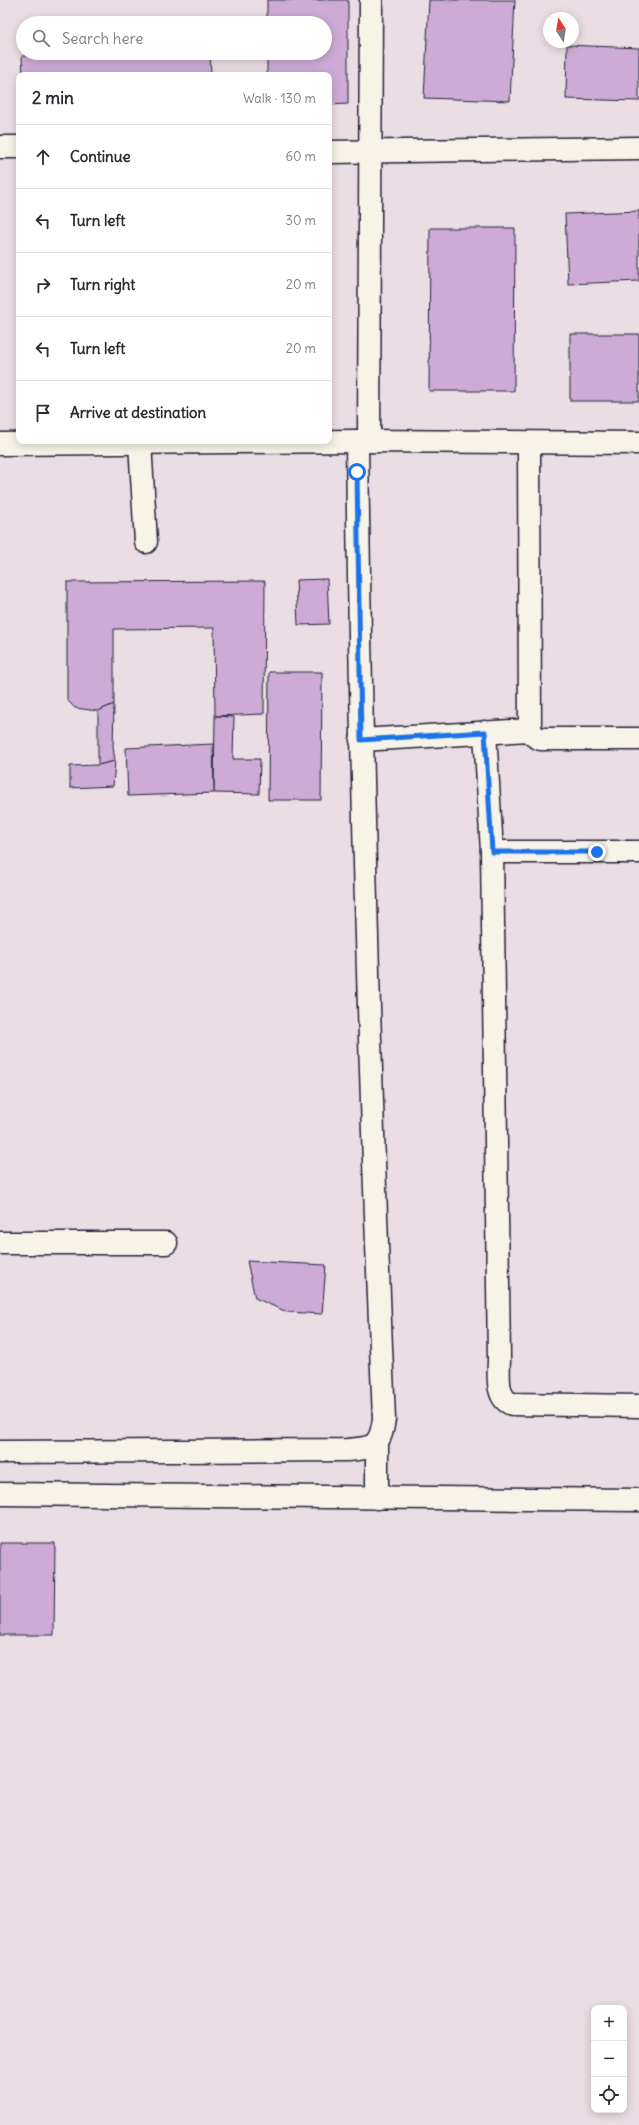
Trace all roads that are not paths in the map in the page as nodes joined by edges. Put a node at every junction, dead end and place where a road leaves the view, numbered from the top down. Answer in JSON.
{"nodes":[{"id":1,"x":371,"y":0,"type":"edge"},
{"id":2,"x":0,"y":147,"type":"edge"},
{"id":3,"x":16,"y":147,"type":"edge"},
{"id":4,"x":639,"y":148,"type":"edge"},
{"id":5,"x":332,"y":152,"type":"edge"},
{"id":6,"x":370,"y":153,"type":"junction"},
{"id":7,"x":332,"y":441,"type":"edge"},
{"id":8,"x":363,"y":441,"type":"junction"},
{"id":9,"x":16,"y":443,"type":"edge"},
{"id":10,"x":529,"y":443,"type":"junction"},
{"id":11,"x":639,"y":443,"type":"edge"},
{"id":12,"x":0,"y":444,"type":"edge"},
{"id":13,"x":149,"y":444,"type":"edge"},
{"id":14,"x":146,"y":542,"type":"dead end"},
{"id":15,"x":530,"y":730,"type":"junction"},
{"id":16,"x":485,"y":732,"type":"junction"},
{"id":17,"x":639,"y":739,"type":"edge"},
{"id":18,"x":361,"y":740,"type":"junction"},
{"id":19,"x":492,"y":852,"type":"junction"},
{"id":20,"x":639,"y":852,"type":"edge"},
{"id":21,"x":166,"y":1242,"type":"dead end"},
{"id":22,"x":0,"y":1243,"type":"edge"},
{"id":23,"x":639,"y":1406,"type":"edge"},
{"id":24,"x":378,"y":1442,"type":"junction"},
{"id":25,"x":0,"y":1452,"type":"edge"},
{"id":26,"x":0,"y":1494,"type":"edge"},
{"id":27,"x":377,"y":1498,"type":"junction"},
{"id":28,"x":639,"y":1500,"type":"edge"}],
"edges":[{"from":1,"to":6,"type":"main road"},
{"from":2,"to":3,"type":"main road"},
{"from":4,"to":6,"type":"main road"},
{"from":5,"to":6,"type":"main road"},
{"from":6,"to":8,"type":"main road"},
{"from":7,"to":8,"type":"main road"},
{"from":8,"to":10,"type":"main road"},
{"from":8,"to":18,"type":"main road"},
{"from":9,"to":12,"type":"main road"},
{"from":10,"to":11,"type":"main road"},
{"from":10,"to":15,"type":"main road"},
{"from":13,"to":14,"type":"main road"},
{"from":15,"to":16,"type":"main road"},
{"from":15,"to":17,"type":"main road"},
{"from":16,"to":18,"type":"main road"},
{"from":16,"to":19,"type":"main road"},
{"from":18,"to":24,"type":"main road"},
{"from":19,"to":20,"type":"main road"},
{"from":19,"to":23,"type":"main road"},
{"from":21,"to":22,"type":"main road"},
{"from":24,"to":25,"type":"main road"},
{"from":24,"to":27,"type":"main road"},
{"from":26,"to":27,"type":"main road"},
{"from":27,"to":28,"type":"main road"}]}
